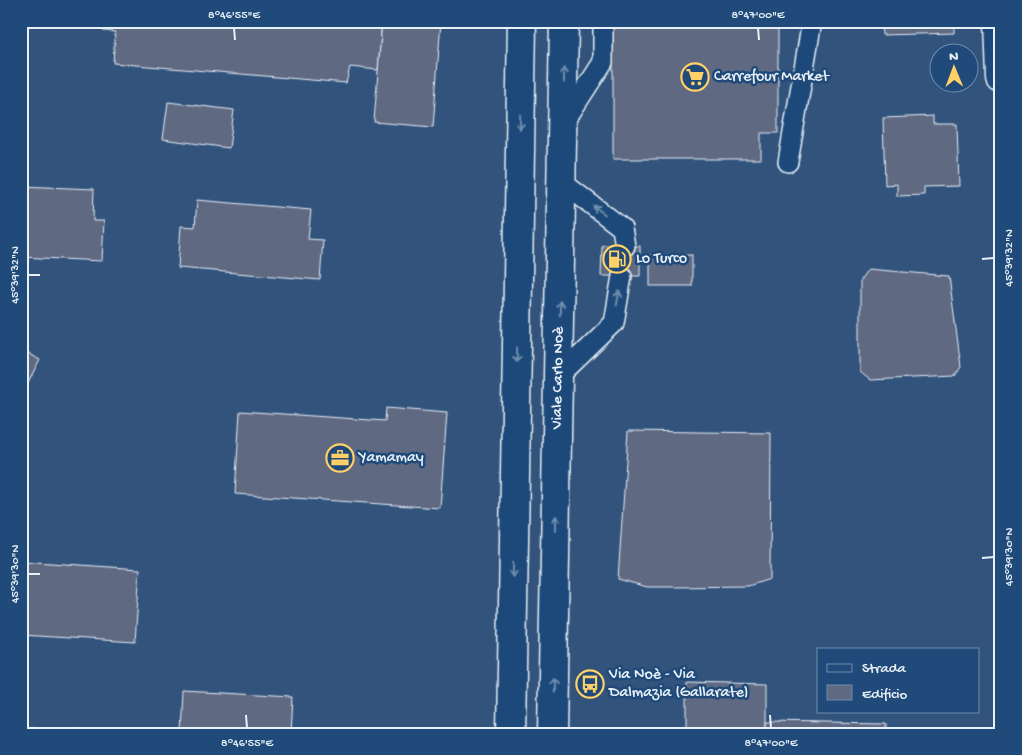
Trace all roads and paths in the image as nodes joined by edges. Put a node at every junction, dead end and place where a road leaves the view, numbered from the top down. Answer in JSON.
{"nodes":[{"id":1,"x":522,"y":21,"type":"edge"},
{"id":2,"x":564,"y":21,"type":"edge"},
{"id":3,"x":603,"y":21,"type":"edge"},
{"id":4,"x":812,"y":21,"type":"edge"},
{"id":5,"x":999,"y":21,"type":"edge"},
{"id":6,"x":1001,"y":79,"type":"edge"},
{"id":7,"x":563,"y":124,"type":"junction"},
{"id":8,"x":788,"y":162,"type":"dead end"},
{"id":9,"x":562,"y":182,"type":"junction"},
{"id":10,"x":625,"y":246,"type":"dead end"},
{"id":11,"x":622,"y":276,"type":"dead end"},
{"id":12,"x":559,"y":376,"type":"junction"},
{"id":13,"x":510,"y":734,"type":"edge"},
{"id":14,"x":552,"y":734,"type":"edge"}],
"edges":[{"from":1,"to":13,"type":"main road","one_way":true},
{"from":7,"to":2,"type":"main road","name":"Viale Carlo Noè","one_way":true},
{"from":3,"to":7,"type":"lane"},
{"from":4,"to":8,"type":"lane"},
{"from":5,"to":6,"type":"main road"},
{"from":7,"to":9,"type":"main road","name":"Viale Carlo Noè"},
{"from":10,"to":9,"type":"lane","one_way":true},
{"from":12,"to":9,"type":"main road","name":"Viale Carlo Noè","one_way":true},
{"from":12,"to":11,"type":"lane","one_way":true},
{"from":14,"to":12,"type":"main road","name":"Viale Carlo Noè","one_way":true}]}
